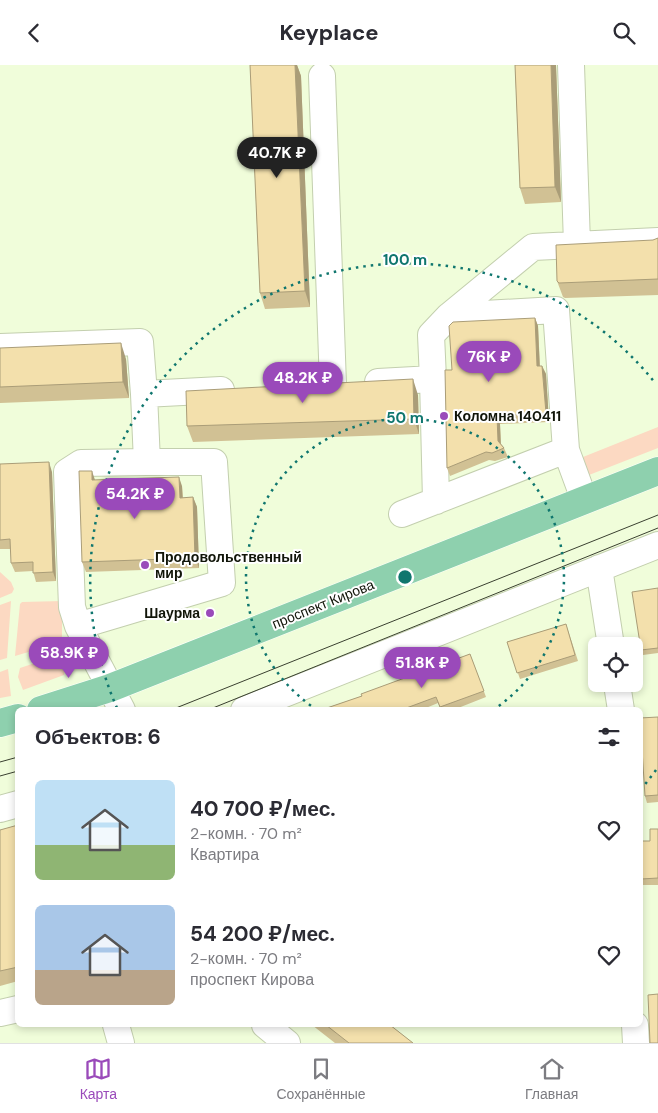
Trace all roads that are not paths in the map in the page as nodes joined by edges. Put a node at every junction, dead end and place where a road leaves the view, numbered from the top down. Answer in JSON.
{"nodes":[{"id":1,"x":571,"y":65,"type":"edge"},
{"id":2,"x":322,"y":76,"type":"dead end"},
{"id":3,"x":658,"y":241,"type":"edge"},
{"id":4,"x":577,"y":244,"type":"junction"},
{"id":5,"x":449,"y":317,"type":"junction"},
{"id":6,"x":0,"y":347,"type":"edge"},
{"id":7,"x":433,"y":379,"type":"junction"},
{"id":8,"x":244,"y":389,"type":"edge"},
{"id":9,"x":144,"y":393,"type":"junction"},
{"id":10,"x":566,"y":450,"type":"junction"},
{"id":11,"x":147,"y":463,"type":"junction"},
{"id":12,"x":658,"y":471,"type":"edge"},
{"id":13,"x":584,"y":499,"type":"junction"},
{"id":14,"x":436,"y":501,"type":"junction"},
{"id":15,"x":402,"y":514,"type":"dead end"},
{"id":16,"x":658,"y":545,"type":"edge"},
{"id":17,"x":599,"y":568,"type":"junction"},
{"id":18,"x":78,"y":626,"type":"junction"},
{"id":19,"x":610,"y":637,"type":"edge"},
{"id":20,"x":617,"y":692,"type":"edge"},
{"id":21,"x":116,"y":699,"type":"edge"},
{"id":22,"x":61,"y":707,"type":"edge"},
{"id":23,"x":252,"y":707,"type":"edge"},
{"id":24,"x":620,"y":707,"type":"edge"},
{"id":25,"x":15,"y":718,"type":"edge"},
{"id":26,"x":0,"y":723,"type":"edge"},
{"id":27,"x":15,"y":805,"type":"edge"},
{"id":28,"x":0,"y":809,"type":"edge"},
{"id":29,"x":15,"y":1010,"type":"edge"},
{"id":30,"x":0,"y":1013,"type":"edge"},
{"id":31,"x":116,"y":1027,"type":"edge"},
{"id":32,"x":267,"y":1027,"type":"edge"},
{"id":33,"x":635,"y":1027,"type":"edge"},
{"id":34,"x":120,"y":1043,"type":"edge"},
{"id":35,"x":287,"y":1043,"type":"edge"},
{"id":36,"x":636,"y":1043,"type":"edge"}],
"edges":[{"from":1,"to":4,"type":"street"},
{"from":2,"to":7,"type":"street"},
{"from":3,"to":4,"type":"street"},
{"from":4,"to":5,"type":"street"},
{"from":5,"to":7,"type":"street"},
{"from":5,"to":10,"type":"street"},
{"from":6,"to":9,"type":"street"},
{"from":7,"to":14,"type":"street"},
{"from":8,"to":9,"type":"street"},
{"from":9,"to":11,"type":"street"},
{"from":10,"to":13,"type":"street"},
{"from":10,"to":14,"type":"street"},
{"from":11,"to":18,"type":"street"},
{"from":11,"to":18,"type":"street"},
{"from":12,"to":13,"type":"main road","name":"проспект Кирова"},
{"from":13,"to":21,"type":"main road","name":"проспект Кирова"},
{"from":14,"to":15,"type":"street"},
{"from":16,"to":17,"type":"street"},
{"from":17,"to":19,"type":"street"},
{"from":17,"to":23,"type":"street"},
{"from":18,"to":21,"type":"street"},
{"from":20,"to":24,"type":"street"},
{"from":21,"to":22,"type":"main road","name":"проспект Кирова"},
{"from":25,"to":26,"type":"main road"},
{"from":27,"to":28,"type":"street"},
{"from":29,"to":30,"type":"street"},
{"from":31,"to":34,"type":"street"},
{"from":32,"to":35,"type":"street"},
{"from":33,"to":36,"type":"street"}]}
